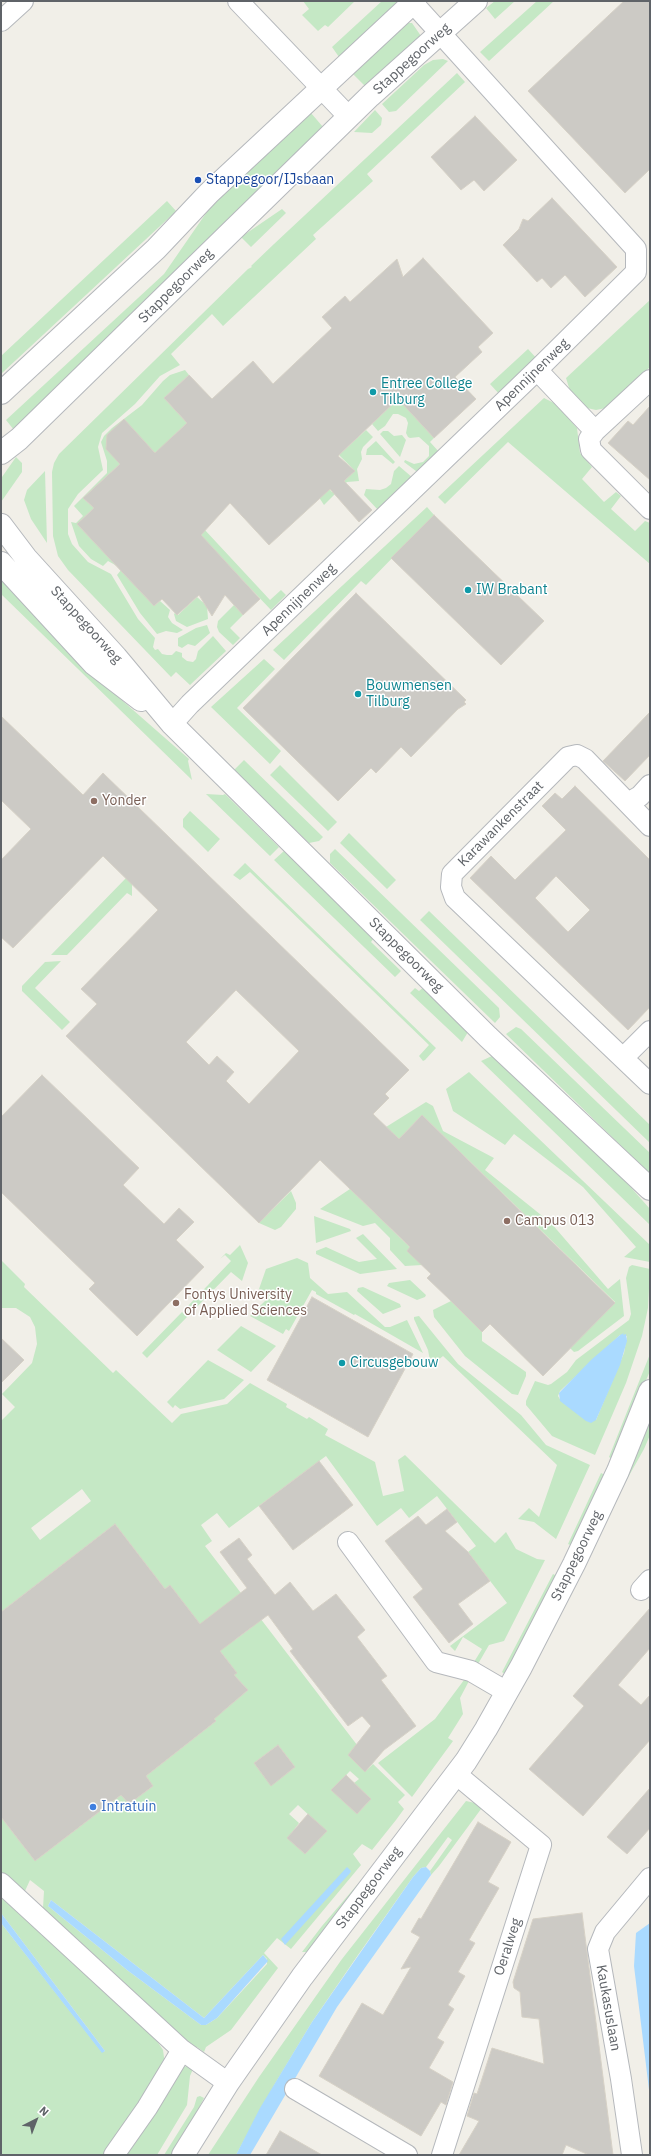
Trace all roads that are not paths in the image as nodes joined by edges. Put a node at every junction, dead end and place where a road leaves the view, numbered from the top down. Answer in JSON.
{"nodes":[{"id":1,"x":23,"y":1,"type":"edge"},
{"id":2,"x":238,"y":1,"type":"edge"},
{"id":3,"x":476,"y":1,"type":"edge"},
{"id":4,"x":414,"y":2,"type":"edge"},
{"id":5,"x":2,"y":17,"type":"edge"},
{"id":6,"x":440,"y":33,"type":"junction"},
{"id":7,"x":320,"y":88,"type":"junction"},
{"id":8,"x":349,"y":117,"type":"junction"},
{"id":9,"x":537,"y":370,"type":"junction"},
{"id":10,"x":650,"y":380,"type":"edge"},
{"id":11,"x":1,"y":393,"type":"edge"},
{"id":12,"x":595,"y":431,"type":"junction"},
{"id":13,"x":1,"y":453,"type":"edge"},
{"id":14,"x":650,"y":509,"type":"edge"},
{"id":15,"x":1,"y":525,"type":"edge"},
{"id":16,"x":1,"y":563,"type":"edge"},
{"id":17,"x":172,"y":724,"type":"junction"},
{"id":18,"x":650,"y":785,"type":"edge"},
{"id":19,"x":628,"y":803,"type":"junction"},
{"id":20,"x":650,"y":826,"type":"edge"},
{"id":21,"x":650,"y":1031,"type":"edge"},
{"id":22,"x":623,"y":1058,"type":"junction"},
{"id":23,"x":650,"y":1084,"type":"edge"},
{"id":24,"x":647,"y":1189,"type":"edge"},
{"id":25,"x":650,"y":1391,"type":"edge"},
{"id":26,"x":645,"y":1410,"type":"edge"},
{"id":27,"x":348,"y":1542,"type":"dead end"},
{"id":28,"x":507,"y":1692,"type":"junction"},
{"id":29,"x":456,"y":1774,"type":"junction"},
{"id":30,"x":650,"y":1878,"type":"edge"},
{"id":31,"x":1,"y":1883,"type":"edge"},
{"id":32,"x":182,"y":2050,"type":"junction"},
{"id":33,"x":228,"y":2084,"type":"junction"},
{"id":34,"x":295,"y":2089,"type":"dead end"},
{"id":35,"x":114,"y":2155,"type":"edge"},
{"id":36,"x":182,"y":2155,"type":"edge"},
{"id":37,"x":407,"y":2155,"type":"edge"},
{"id":38,"x":442,"y":2155,"type":"edge"},
{"id":39,"x":632,"y":2155,"type":"edge"}],
"edges":[{"from":1,"to":5,"type":"street"},
{"from":2,"to":7,"type":"street"},
{"from":3,"to":6,"type":"street","name":"Stappegoorweg"},
{"from":4,"to":6,"type":"street","name":"Apennijnenweg"},
{"from":4,"to":7,"type":"street"},
{"from":6,"to":8,"type":"street","name":"Stappegoorweg"},
{"from":6,"to":9,"type":"street","name":"Apennijnenweg"},
{"from":7,"to":8,"type":"street"},
{"from":7,"to":11,"type":"street"},
{"from":8,"to":13,"type":"street","name":"Stappegoorweg"},
{"from":9,"to":12,"type":"street"},
{"from":9,"to":17,"type":"street","name":"Apennijnenweg"},
{"from":10,"to":12,"type":"street"},
{"from":12,"to":14,"type":"street"},
{"from":15,"to":17,"type":"street","name":"Stappegoorweg"},
{"from":16,"to":17,"type":"street","name":"Stappegoorweg"},
{"from":17,"to":24,"type":"street","name":"Stappegoorweg"},
{"from":18,"to":19,"type":"street"},
{"from":19,"to":20,"type":"street","name":"Karawankenstraat"},
{"from":19,"to":22,"type":"street","name":"Karawankenstraat"},
{"from":21,"to":22,"type":"street"},
{"from":22,"to":23,"type":"street","name":"Karawankenstraat"},
{"from":25,"to":26,"type":"street","name":"Stappegoorweg"},
{"from":26,"to":28,"type":"street","name":"Stappegoorweg"},
{"from":27,"to":28,"type":"street"},
{"from":28,"to":29,"type":"street","name":"Stappegoorweg"},
{"from":29,"to":33,"type":"street","name":"Stappegoorweg"},
{"from":29,"to":38,"type":"street","name":"Oeralweg"},
{"from":30,"to":39,"type":"street","name":"Kaukasuslaan"},
{"from":31,"to":32,"type":"street"},
{"from":32,"to":33,"type":"street"},
{"from":32,"to":35,"type":"street"},
{"from":33,"to":36,"type":"street","name":"Stappegoorweg"},
{"from":34,"to":37,"type":"street"}]}
